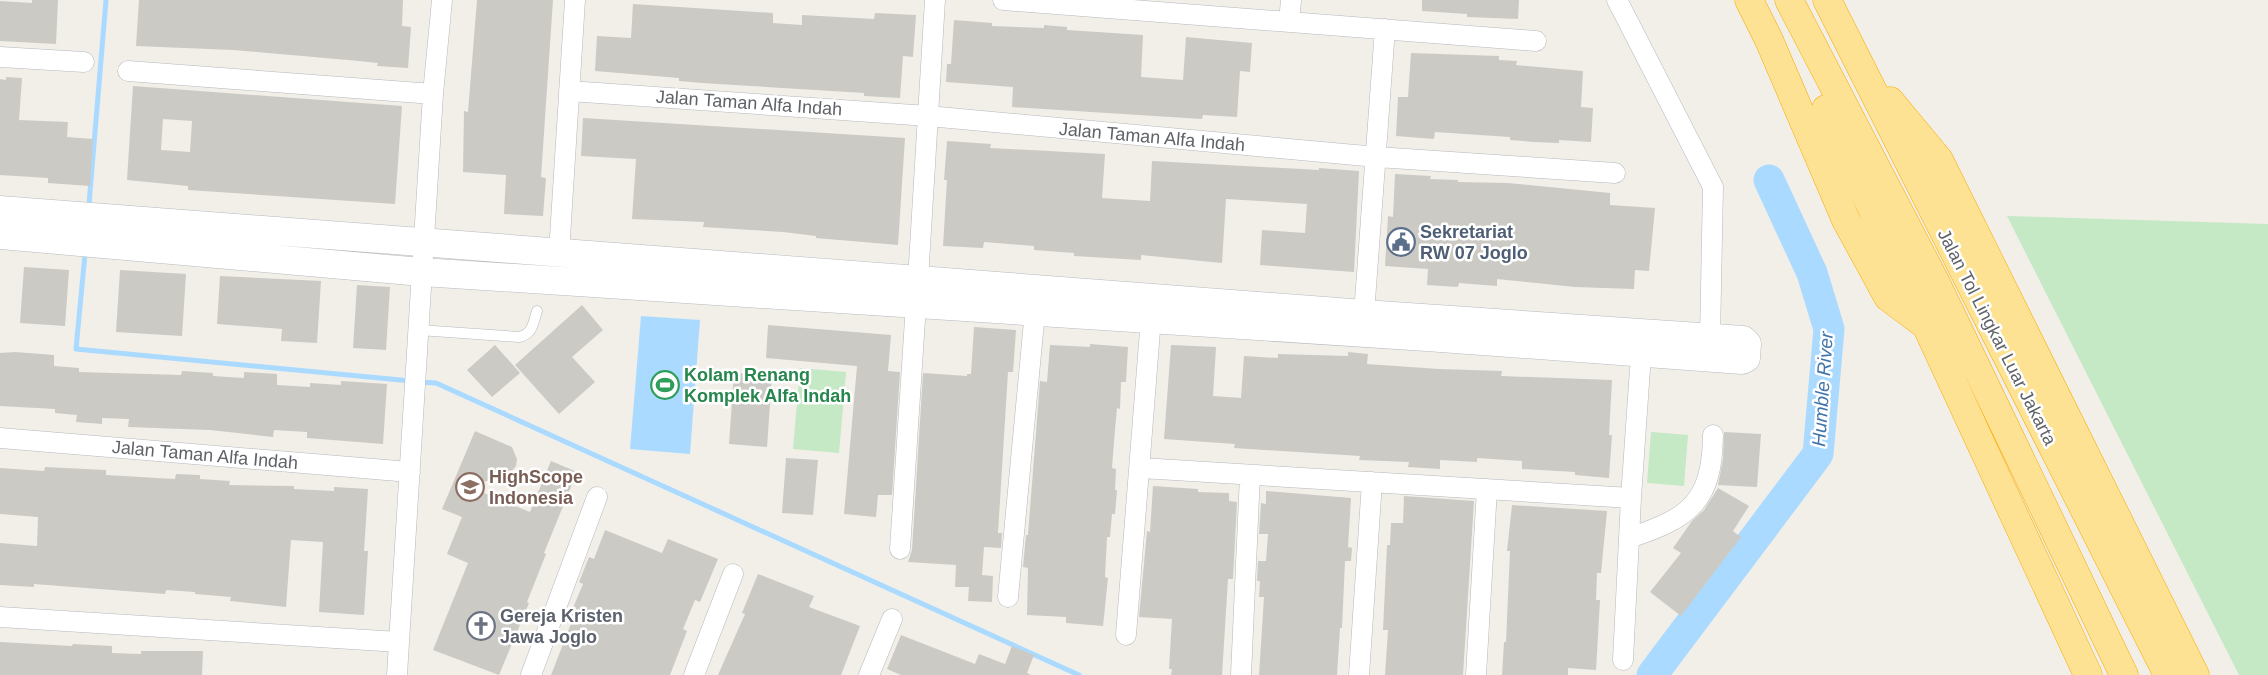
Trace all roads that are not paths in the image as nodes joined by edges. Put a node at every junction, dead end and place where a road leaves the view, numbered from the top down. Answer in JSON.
{"nodes":[{"id":1,"x":442,"y":0,"type":"edge"},
{"id":2,"x":575,"y":0,"type":"edge"},
{"id":3,"x":935,"y":0,"type":"edge"},
{"id":4,"x":1003,"y":0,"type":"edge"},
{"id":5,"x":1291,"y":0,"type":"edge"},
{"id":6,"x":1617,"y":0,"type":"edge"},
{"id":7,"x":1750,"y":0,"type":"edge"},
{"id":8,"x":1775,"y":0,"type":"edge"},
{"id":9,"x":1789,"y":0,"type":"edge"},
{"id":10,"x":1827,"y":0,"type":"edge"},
{"id":11,"x":1056,"y":1,"type":"edge"},
{"id":12,"x":1289,"y":22,"type":"junction"},
{"id":13,"x":1385,"y":29,"type":"junction"},
{"id":14,"x":1536,"y":41,"type":"dead end"},
{"id":15,"x":0,"y":57,"type":"edge"},
{"id":16,"x":84,"y":62,"type":"dead end"},
{"id":17,"x":1860,"y":65,"type":"junction"},
{"id":18,"x":128,"y":71,"type":"dead end"},
{"id":19,"x":569,"y":91,"type":"junction"},
{"id":20,"x":433,"y":94,"type":"junction"},
{"id":21,"x":928,"y":116,"type":"junction"},
{"id":22,"x":1377,"y":158,"type":"junction"},
{"id":23,"x":1615,"y":173,"type":"dead end"},
{"id":24,"x":0,"y":210,"type":"edge"},
{"id":25,"x":92,"y":230,"type":"junction"},
{"id":26,"x":0,"y":235,"type":"edge"},
{"id":27,"x":424,"y":243,"type":"junction"},
{"id":28,"x":560,"y":253,"type":"junction"},
{"id":29,"x":422,"y":272,"type":"junction"},
{"id":30,"x":917,"y":292,"type":"junction"},
{"id":31,"x":1152,"y":309,"type":"junction"},
{"id":32,"x":537,"y":310,"type":"dead end"},
{"id":33,"x":1035,"y":312,"type":"junction"},
{"id":34,"x":1364,"y":314,"type":"junction"},
{"id":35,"x":1927,"y":327,"type":"junction"},
{"id":36,"x":1710,"y":338,"type":"junction"},
{"id":37,"x":418,"y":339,"type":"junction"},
{"id":38,"x":1642,"y":342,"type":"junction"},
{"id":39,"x":1713,"y":435,"type":"dead end"},
{"id":40,"x":0,"y":438,"type":"edge"},
{"id":41,"x":1141,"y":468,"type":"junction"},
{"id":42,"x":410,"y":472,"type":"junction"},
{"id":43,"x":1250,"y":475,"type":"junction"},
{"id":44,"x":1372,"y":482,"type":"junction"},
{"id":45,"x":1487,"y":489,"type":"junction"},
{"id":46,"x":597,"y":497,"type":"dead end"},
{"id":47,"x":1631,"y":498,"type":"junction"},
{"id":48,"x":1629,"y":538,"type":"junction"},
{"id":49,"x":900,"y":550,"type":"dead end"},
{"id":50,"x":733,"y":574,"type":"dead end"},
{"id":51,"x":1008,"y":597,"type":"dead end"},
{"id":52,"x":0,"y":617,"type":"edge"},
{"id":53,"x":892,"y":619,"type":"dead end"},
{"id":54,"x":1126,"y":635,"type":"dead end"},
{"id":55,"x":399,"y":642,"type":"junction"},
{"id":56,"x":1623,"y":660,"type":"dead end"},
{"id":57,"x":397,"y":675,"type":"edge"},
{"id":58,"x":531,"y":675,"type":"edge"},
{"id":59,"x":694,"y":675,"type":"edge"},
{"id":60,"x":869,"y":675,"type":"edge"},
{"id":61,"x":1241,"y":675,"type":"edge"},
{"id":62,"x":1359,"y":675,"type":"edge"},
{"id":63,"x":1476,"y":675,"type":"edge"},
{"id":64,"x":2088,"y":675,"type":"edge"},
{"id":65,"x":2124,"y":675,"type":"edge"},
{"id":66,"x":2168,"y":675,"type":"edge"},
{"id":67,"x":2195,"y":675,"type":"edge"}],
"edges":[{"from":1,"to":20,"type":"street"},
{"from":2,"to":19,"type":"street"},
{"from":3,"to":21,"type":"street"},
{"from":4,"to":11,"type":"street"},
{"from":5,"to":12,"type":"street"},
{"from":6,"to":36,"type":"street"},
{"from":7,"to":35,"type":"highway"},
{"from":8,"to":35,"type":"highway"},
{"from":9,"to":65,"type":"highway","name":"Jalan Tol Lingkar Luar Jakarta"},
{"from":10,"to":17,"type":"highway","name":"Jalan Tol Lingkar Luar Jakarta"},
{"from":11,"to":12,"type":"street"},
{"from":12,"to":13,"type":"street"},
{"from":13,"to":14,"type":"street"},
{"from":13,"to":22,"type":"street"},
{"from":15,"to":16,"type":"street"},
{"from":17,"to":66,"type":"highway","name":"Jalan Tol Lingkar Luar Jakarta"},
{"from":17,"to":67,"type":"highway"},
{"from":18,"to":20,"type":"street"},
{"from":19,"to":21,"type":"street","name":"Jalan Taman Alfa Indah"},
{"from":19,"to":28,"type":"street"},
{"from":20,"to":27,"type":"street"},
{"from":21,"to":22,"type":"street","name":"Jalan Taman Alfa Indah"},
{"from":21,"to":30,"type":"street"},
{"from":22,"to":23,"type":"street","name":"Jalan Taman Alfa Indah"},
{"from":22,"to":34,"type":"street"},
{"from":24,"to":25,"type":"street"},
{"from":25,"to":26,"type":"street"},
{"from":25,"to":27,"type":"street"},
{"from":25,"to":29,"type":"street"},
{"from":27,"to":28,"type":"street"},
{"from":27,"to":29,"type":"street"},
{"from":28,"to":30,"type":"street"},
{"from":29,"to":30,"type":"street"},
{"from":29,"to":37,"type":"street"},
{"from":30,"to":31,"type":"street"},
{"from":30,"to":33,"type":"street"},
{"from":30,"to":49,"type":"street"},
{"from":31,"to":33,"type":"street"},
{"from":31,"to":34,"type":"street"},
{"from":31,"to":38,"type":"street"},
{"from":31,"to":41,"type":"street"},
{"from":32,"to":37,"type":"lane"},
{"from":33,"to":51,"type":"street"},
{"from":34,"to":38,"type":"street"},
{"from":35,"to":64,"type":"highway"},
{"from":36,"to":38,"type":"street"},
{"from":36,"to":38,"type":"street"},
{"from":37,"to":42,"type":"street"},
{"from":38,"to":47,"type":"street"},
{"from":39,"to":48,"type":"street"},
{"from":40,"to":42,"type":"street","name":"Jalan Taman Alfa Indah"},
{"from":41,"to":43,"type":"street"},
{"from":41,"to":54,"type":"street"},
{"from":42,"to":55,"type":"street"},
{"from":43,"to":44,"type":"street"},
{"from":43,"to":61,"type":"street"},
{"from":44,"to":45,"type":"street"},
{"from":44,"to":62,"type":"street"},
{"from":45,"to":47,"type":"street"},
{"from":45,"to":63,"type":"street"},
{"from":46,"to":58,"type":"street"},
{"from":47,"to":48,"type":"street"},
{"from":48,"to":56,"type":"street"},
{"from":50,"to":59,"type":"street"},
{"from":52,"to":55,"type":"street"},
{"from":53,"to":60,"type":"street"},
{"from":55,"to":57,"type":"street"}]}
